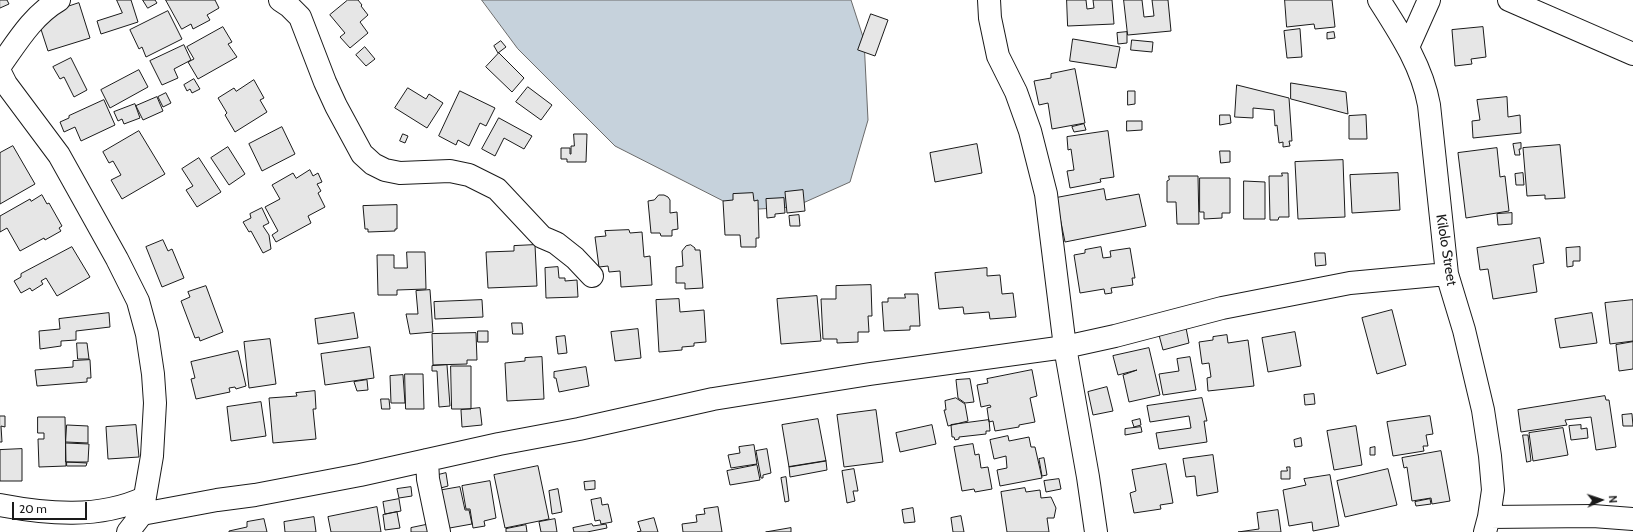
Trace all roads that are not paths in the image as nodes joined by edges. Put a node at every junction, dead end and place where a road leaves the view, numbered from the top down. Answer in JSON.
{"nodes":[{"id":1,"x":58,"y":0,"type":"edge"},
{"id":2,"x":280,"y":0,"type":"edge"},
{"id":3,"x":989,"y":0,"type":"edge"},
{"id":4,"x":1379,"y":0,"type":"edge"},
{"id":5,"x":1429,"y":0,"type":"edge"},
{"id":6,"x":1509,"y":0,"type":"edge"},
{"id":7,"x":1408,"y":48,"type":"junction"},
{"id":8,"x":1633,"y":54,"type":"edge"},
{"id":9,"x":1,"y":77,"type":"edge"},
{"id":10,"x":1447,"y":274,"type":"junction"},
{"id":11,"x":592,"y":276,"type":"dead end"},
{"id":12,"x":1065,"y":347,"type":"junction"},
{"id":13,"x":427,"y":460,"type":"junction"},
{"id":14,"x":0,"y":505,"type":"edge"},
{"id":15,"x":143,"y":506,"type":"junction"},
{"id":16,"x":1633,"y":519,"type":"edge"},
{"id":17,"x":1487,"y":525,"type":"edge"},
{"id":18,"x":128,"y":532,"type":"edge"},
{"id":19,"x":439,"y":532,"type":"edge"},
{"id":20,"x":1096,"y":532,"type":"edge"}],
"edges":[{"from":1,"to":9,"type":"street"},
{"from":2,"to":11,"type":"street"},
{"from":3,"to":12,"type":"street"},
{"from":4,"to":7,"type":"street","name":"Kilolo Street"},
{"from":5,"to":7,"type":"street"},
{"from":6,"to":8,"type":"street"},
{"from":7,"to":10,"type":"street","name":"Kilolo Street"},
{"from":9,"to":15,"type":"street"},
{"from":10,"to":12,"type":"street"},
{"from":10,"to":17,"type":"street","name":"Kilolo Street"},
{"from":12,"to":13,"type":"street"},
{"from":12,"to":20,"type":"street"},
{"from":13,"to":15,"type":"street"},
{"from":13,"to":19,"type":"street"},
{"from":14,"to":15,"type":"street"},
{"from":15,"to":18,"type":"street"},
{"from":16,"to":17,"type":"street"}]}
